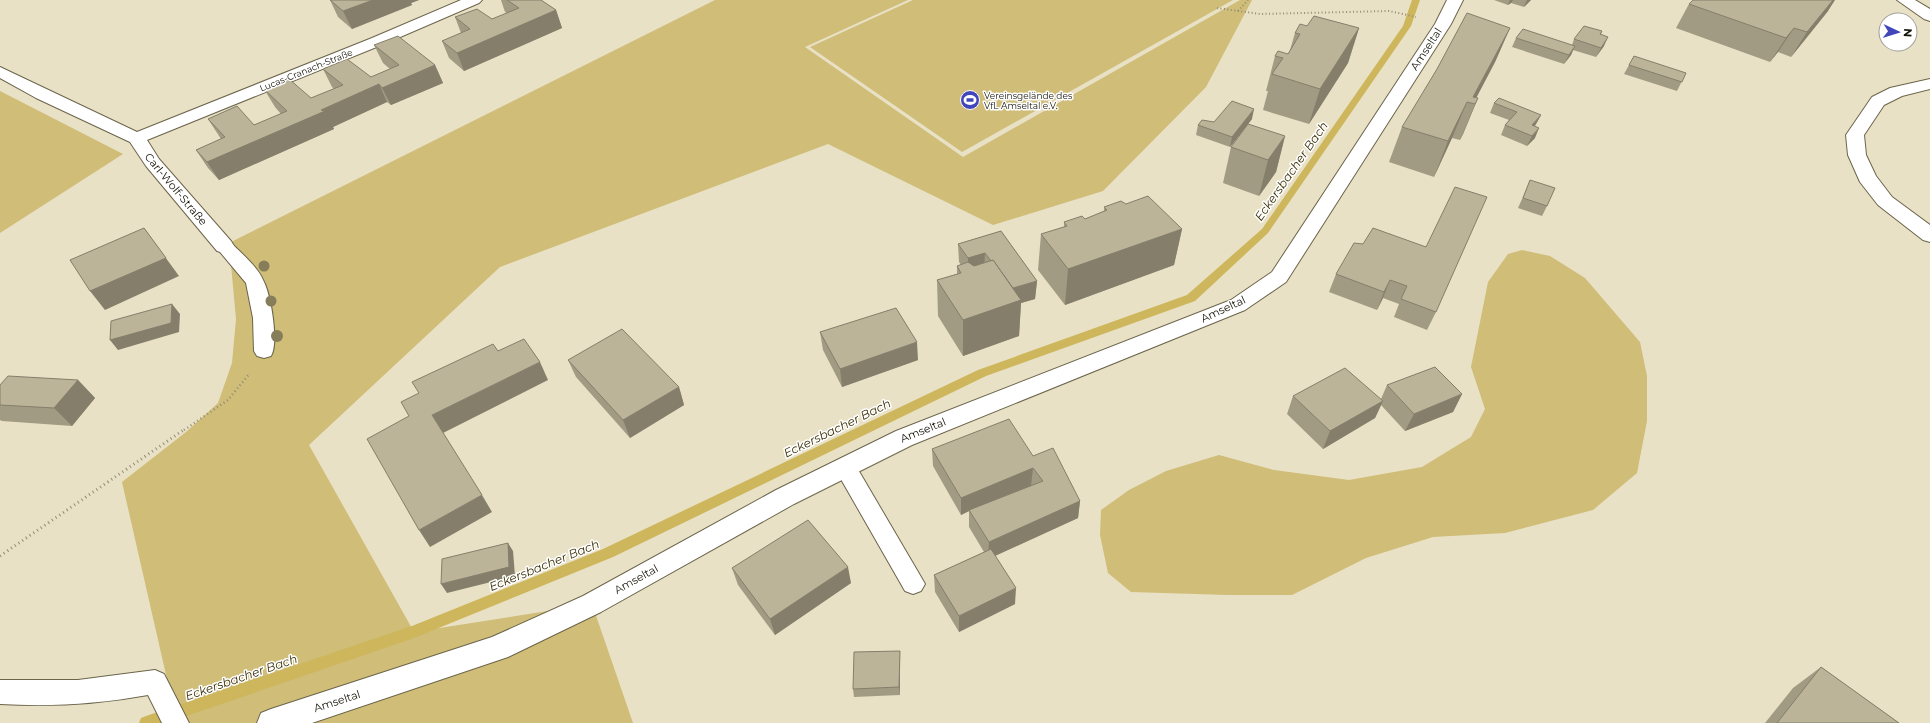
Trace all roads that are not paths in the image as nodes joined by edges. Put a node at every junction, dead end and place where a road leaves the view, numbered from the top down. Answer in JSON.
{"nodes":[{"id":1,"x":474,"y":0,"type":"edge"},
{"id":2,"x":1455,"y":0,"type":"edge"},
{"id":3,"x":1905,"y":0,"type":"edge"},
{"id":4,"x":1930,"y":16,"type":"edge"},
{"id":5,"x":0,"y":72,"type":"edge"},
{"id":6,"x":1930,"y":84,"type":"edge"},
{"id":7,"x":136,"y":138,"type":"junction"},
{"id":8,"x":1930,"y":235,"type":"edge"},
{"id":9,"x":224,"y":246,"type":"joint"},
{"id":10,"x":264,"y":351,"type":"road end"},
{"id":11,"x":845,"y":467,"type":"junction"},
{"id":12,"x":913,"y":584,"type":"dead end"},
{"id":13,"x":0,"y":692,"type":"edge"},
{"id":14,"x":176,"y":723,"type":"edge"},
{"id":15,"x":271,"y":723,"type":"edge"}],
"edges":[{"from":1,"to":7,"type":"street","name":"Lucas-Cranach-Straße"},
{"from":2,"to":11,"type":"street","name":"Amseltal"},
{"from":3,"to":4,"type":"street"},
{"from":5,"to":7,"type":"street"},
{"from":6,"to":8,"type":"street"},
{"from":7,"to":9,"type":"street","name":"Carl-Wolf-Straße"},
{"from":9,"to":10,"type":"lane","name":"Carl-Wolf-Straße"},
{"from":11,"to":12,"type":"lane"},
{"from":11,"to":15,"type":"street","name":"Amseltal"},
{"from":13,"to":14,"type":"lane"}]}
